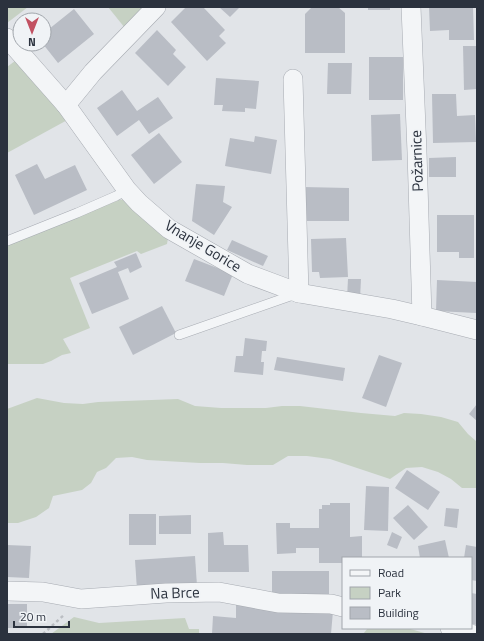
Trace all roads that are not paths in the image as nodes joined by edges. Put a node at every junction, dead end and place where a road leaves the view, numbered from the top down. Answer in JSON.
{"nodes":[{"id":1,"x":156,"y":7,"type":"edge"},
{"id":2,"x":411,"y":7,"type":"edge"},
{"id":3,"x":7,"y":38,"type":"edge"},
{"id":4,"x":292,"y":79,"type":"dead end"},
{"id":5,"x":66,"y":104,"type":"junction"},
{"id":6,"x":127,"y":190,"type":"junction"},
{"id":7,"x":7,"y":241,"type":"edge"},
{"id":8,"x":299,"y":293,"type":"junction"},
{"id":9,"x":422,"y":316,"type":"junction"},
{"id":10,"x":477,"y":330,"type":"edge"},
{"id":11,"x":179,"y":335,"type":"dead end"},
{"id":12,"x":7,"y":591,"type":"edge"},
{"id":13,"x":342,"y":607,"type":"edge"},
{"id":14,"x":454,"y":629,"type":"edge"},
{"id":15,"x":471,"y":634,"type":"edge"}],
"edges":[{"from":1,"to":5,"type":"street"},
{"from":2,"to":9,"type":"street","name":"Požarnice"},
{"from":3,"to":5,"type":"street","name":"Vnanje Gorice"},
{"from":4,"to":8,"type":"street"},
{"from":5,"to":6,"type":"street","name":"Vnanje Gorice"},
{"from":6,"to":7,"type":"lane"},
{"from":6,"to":8,"type":"street","name":"Vnanje Gorice"},
{"from":8,"to":9,"type":"street","name":"Vnanje Gorice"},
{"from":8,"to":11,"type":"lane"},
{"from":9,"to":10,"type":"street","name":"Vnanje Gorice"},
{"from":12,"to":13,"type":"street","name":"Na Brce"},
{"from":14,"to":15,"type":"street"}]}
